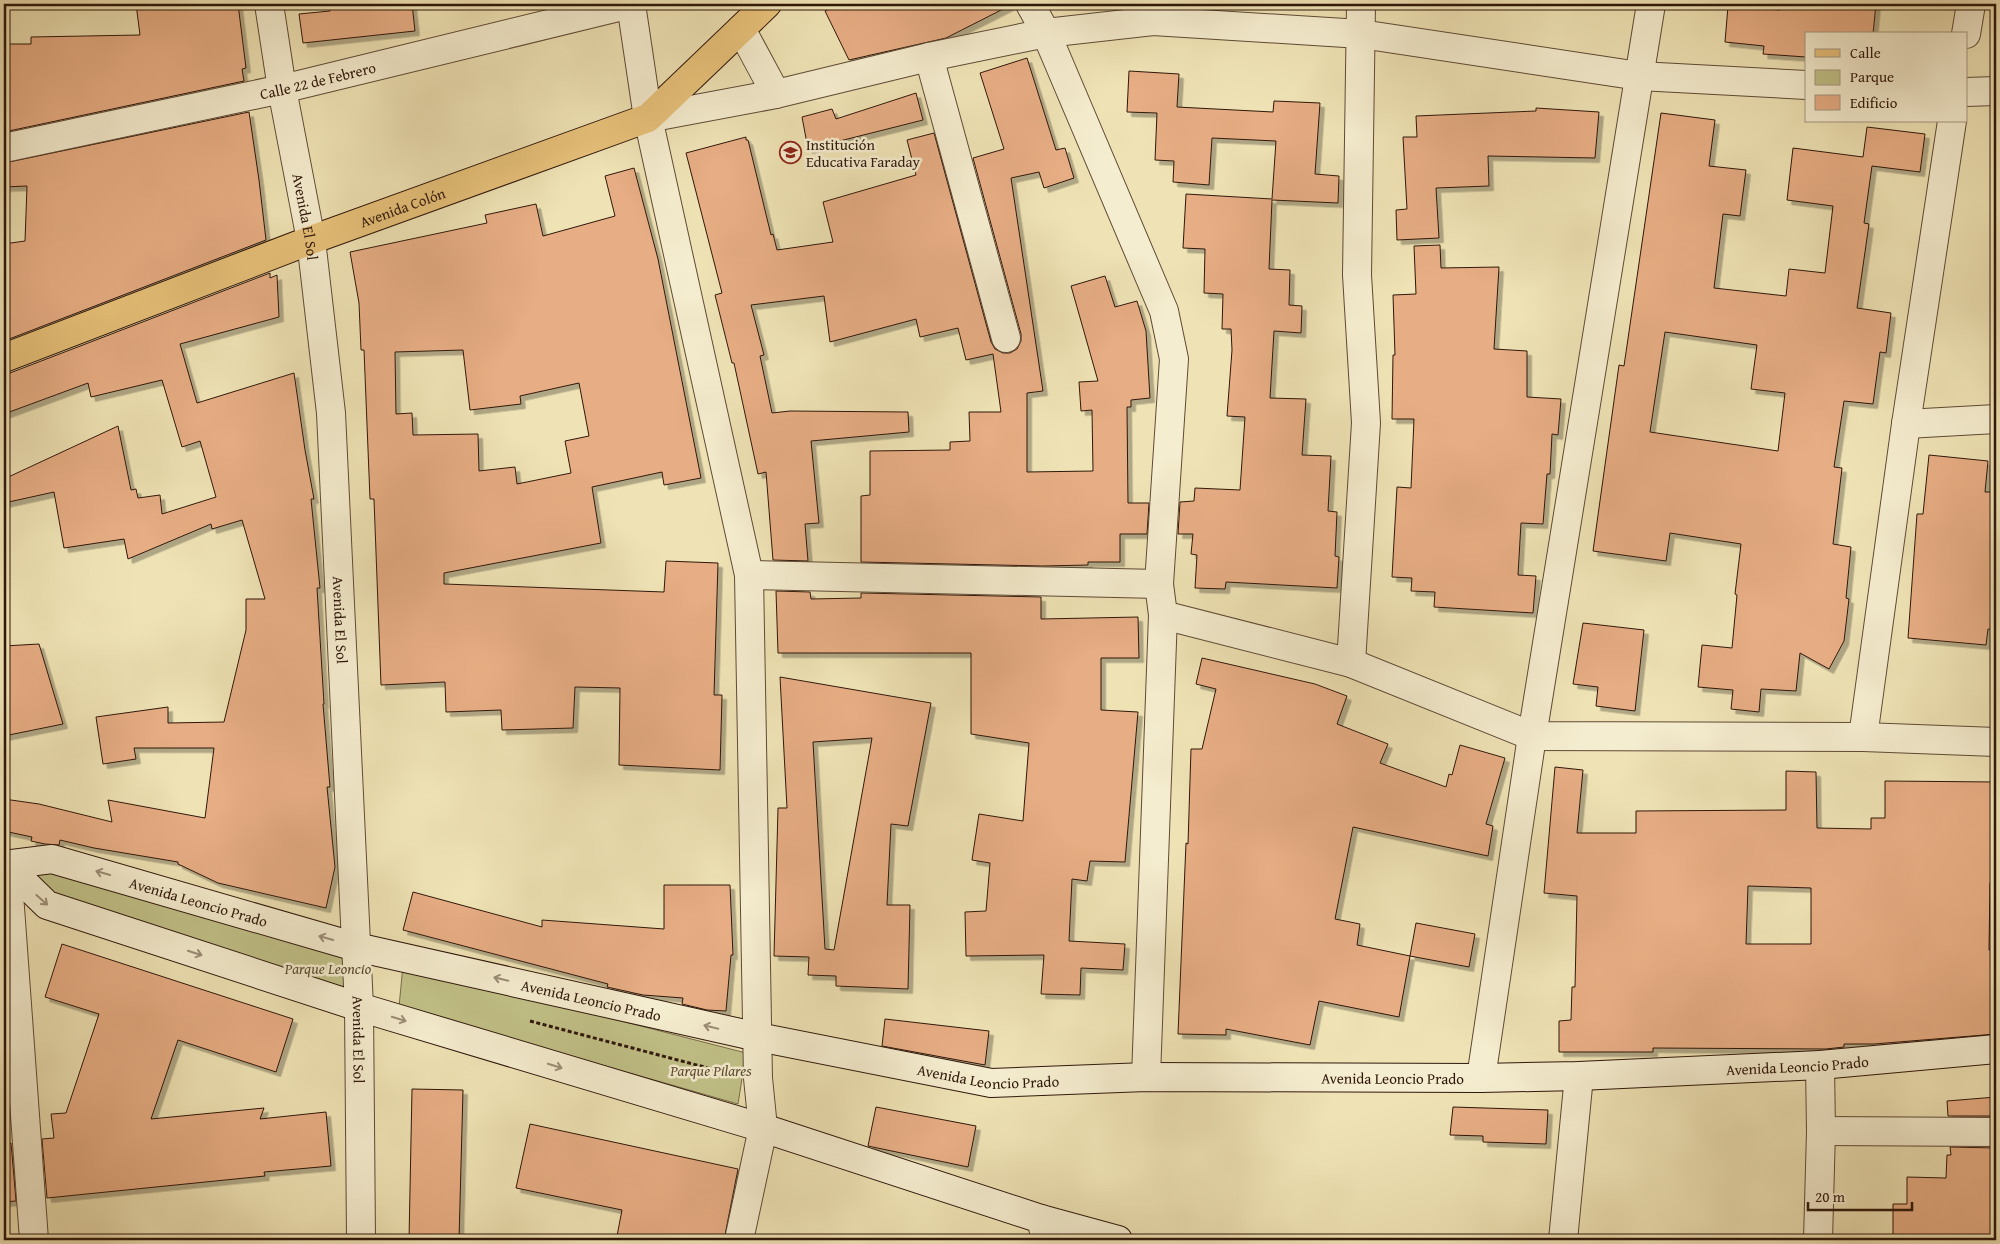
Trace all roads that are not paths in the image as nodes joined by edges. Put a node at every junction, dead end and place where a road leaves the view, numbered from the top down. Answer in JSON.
{"nodes":[{"id":1,"x":269,"y":4,"type":"edge"},
{"id":2,"x":631,"y":4,"type":"edge"},
{"id":3,"x":767,"y":4,"type":"edge"},
{"id":4,"x":1030,"y":4,"type":"edge"},
{"id":5,"x":1361,"y":4,"type":"edge"},
{"id":6,"x":1651,"y":4,"type":"edge"},
{"id":7,"x":1971,"y":4,"type":"edge"},
{"id":8,"x":741,"y":29,"type":"junction"},
{"id":9,"x":1966,"y":32,"type":"edge"},
{"id":10,"x":1046,"y":33,"type":"junction"},
{"id":11,"x":1361,"y":34,"type":"junction"},
{"id":12,"x":929,"y":57,"type":"junction"},
{"id":13,"x":1639,"y":76,"type":"junction"},
{"id":14,"x":1805,"y":85,"type":"edge"},
{"id":15,"x":282,"y":89,"type":"junction"},
{"id":16,"x":1996,"y":91,"type":"edge"},
{"id":17,"x":1968,"y":92,"type":"edge"},
{"id":18,"x":776,"y":94,"type":"junction"},
{"id":19,"x":648,"y":118,"type":"junction"},
{"id":20,"x":1952,"y":122,"type":"edge"},
{"id":21,"x":4,"y":148,"type":"edge"},
{"id":22,"x":311,"y":240,"type":"junction"},
{"id":23,"x":1006,"y":338,"type":"dead end"},
{"id":24,"x":4,"y":358,"type":"edge"},
{"id":25,"x":1996,"y":419,"type":"edge"},
{"id":26,"x":1906,"y":424,"type":"junction"},
{"id":27,"x":749,"y":574,"type":"junction"},
{"id":28,"x":1159,"y":584,"type":"junction"},
{"id":29,"x":1163,"y":616,"type":"junction"},
{"id":30,"x":1351,"y":664,"type":"junction"},
{"id":31,"x":1532,"y":736,"type":"junction"},
{"id":32,"x":1863,"y":737,"type":"junction"},
{"id":33,"x":1996,"y":742,"type":"edge"},
{"id":34,"x":5,"y":866,"type":"edge"},
{"id":35,"x":356,"y":947,"type":"junction"},
{"id":36,"x":359,"y":1007,"type":"junction"},
{"id":37,"x":758,"y":1037,"type":"junction"},
{"id":38,"x":1996,"y":1049,"type":"edge"},
{"id":39,"x":1820,"y":1065,"type":"junction"},
{"id":40,"x":1578,"y":1076,"type":"junction"},
{"id":41,"x":1146,"y":1078,"type":"junction"},
{"id":42,"x":1481,"y":1078,"type":"junction"},
{"id":43,"x":763,"y":1128,"type":"junction"},
{"id":44,"x":1821,"y":1131,"type":"junction"},
{"id":45,"x":1996,"y":1132,"type":"edge"},
{"id":46,"x":1044,"y":1230,"type":"edge"},
{"id":47,"x":34,"y":1240,"type":"edge"},
{"id":48,"x":361,"y":1240,"type":"edge"},
{"id":49,"x":739,"y":1240,"type":"edge"},
{"id":50,"x":1118,"y":1240,"type":"edge"},
{"id":51,"x":1563,"y":1240,"type":"edge"},
{"id":52,"x":1818,"y":1240,"type":"edge"}],
"edges":[{"from":1,"to":15,"type":"street","name":"Avenida El Sol"},
{"from":2,"to":15,"type":"street","name":"Calle 22 de Febrero"},
{"from":2,"to":19,"type":"street"},
{"from":3,"to":8,"type":"main road","name":"Avenida Colón"},
{"from":4,"to":10,"type":"street"},
{"from":5,"to":11,"type":"street"},
{"from":6,"to":13,"type":"street"},
{"from":7,"to":9,"type":"street"},
{"from":8,"to":18,"type":"street"},
{"from":8,"to":19,"type":"main road","name":"Avenida Colón"},
{"from":10,"to":11,"type":"street"},
{"from":10,"to":12,"type":"street"},
{"from":10,"to":28,"type":"street"},
{"from":11,"to":13,"type":"street"},
{"from":11,"to":30,"type":"street"},
{"from":12,"to":18,"type":"street"},
{"from":12,"to":23,"type":"street"},
{"from":13,"to":14,"type":"street"},
{"from":13,"to":31,"type":"street"},
{"from":15,"to":21,"type":"street","name":"Calle 22 de Febrero"},
{"from":15,"to":22,"type":"street","name":"Avenida El Sol"},
{"from":16,"to":17,"type":"street"},
{"from":18,"to":19,"type":"street"},
{"from":19,"to":22,"type":"main road","name":"Avenida Colón"},
{"from":19,"to":27,"type":"street"},
{"from":20,"to":26,"type":"street"},
{"from":22,"to":24,"type":"main road","name":"Avenida Colón"},
{"from":22,"to":35,"type":"street","name":"Avenida El Sol"},
{"from":25,"to":26,"type":"street"},
{"from":26,"to":32,"type":"street"},
{"from":27,"to":28,"type":"street"},
{"from":27,"to":37,"type":"street"},
{"from":28,"to":29,"type":"street"},
{"from":29,"to":30,"type":"street"},
{"from":29,"to":41,"type":"street"},
{"from":30,"to":31,"type":"street"},
{"from":31,"to":32,"type":"street"},
{"from":31,"to":42,"type":"street"},
{"from":32,"to":33,"type":"street"},
{"from":35,"to":34,"type":"street","name":"Avenida Leoncio Prado","one_way":true},
{"from":34,"to":36,"type":"street","one_way":true},
{"from":34,"to":47,"type":"street"},
{"from":35,"to":36,"type":"street","name":"Avenida El Sol"},
{"from":37,"to":35,"type":"street","name":"Avenida Leoncio Prado","one_way":true},
{"from":36,"to":43,"type":"street","one_way":true},
{"from":36,"to":48,"type":"street","name":"Avenida El Sol"},
{"from":37,"to":41,"type":"street","name":"Avenida Leoncio Prado"},
{"from":37,"to":43,"type":"street"},
{"from":38,"to":39,"type":"street","name":"Avenida Leoncio Prado"},
{"from":39,"to":40,"type":"street","name":"Avenida Leoncio Prado"},
{"from":39,"to":44,"type":"street"},
{"from":40,"to":42,"type":"street","name":"Avenida Leoncio Prado"},
{"from":40,"to":51,"type":"street"},
{"from":41,"to":42,"type":"street","name":"Avenida Leoncio Prado"},
{"from":43,"to":46,"type":"street"},
{"from":43,"to":49,"type":"street"},
{"from":44,"to":45,"type":"street"},
{"from":44,"to":52,"type":"street"},
{"from":46,"to":50,"type":"street"}]}
